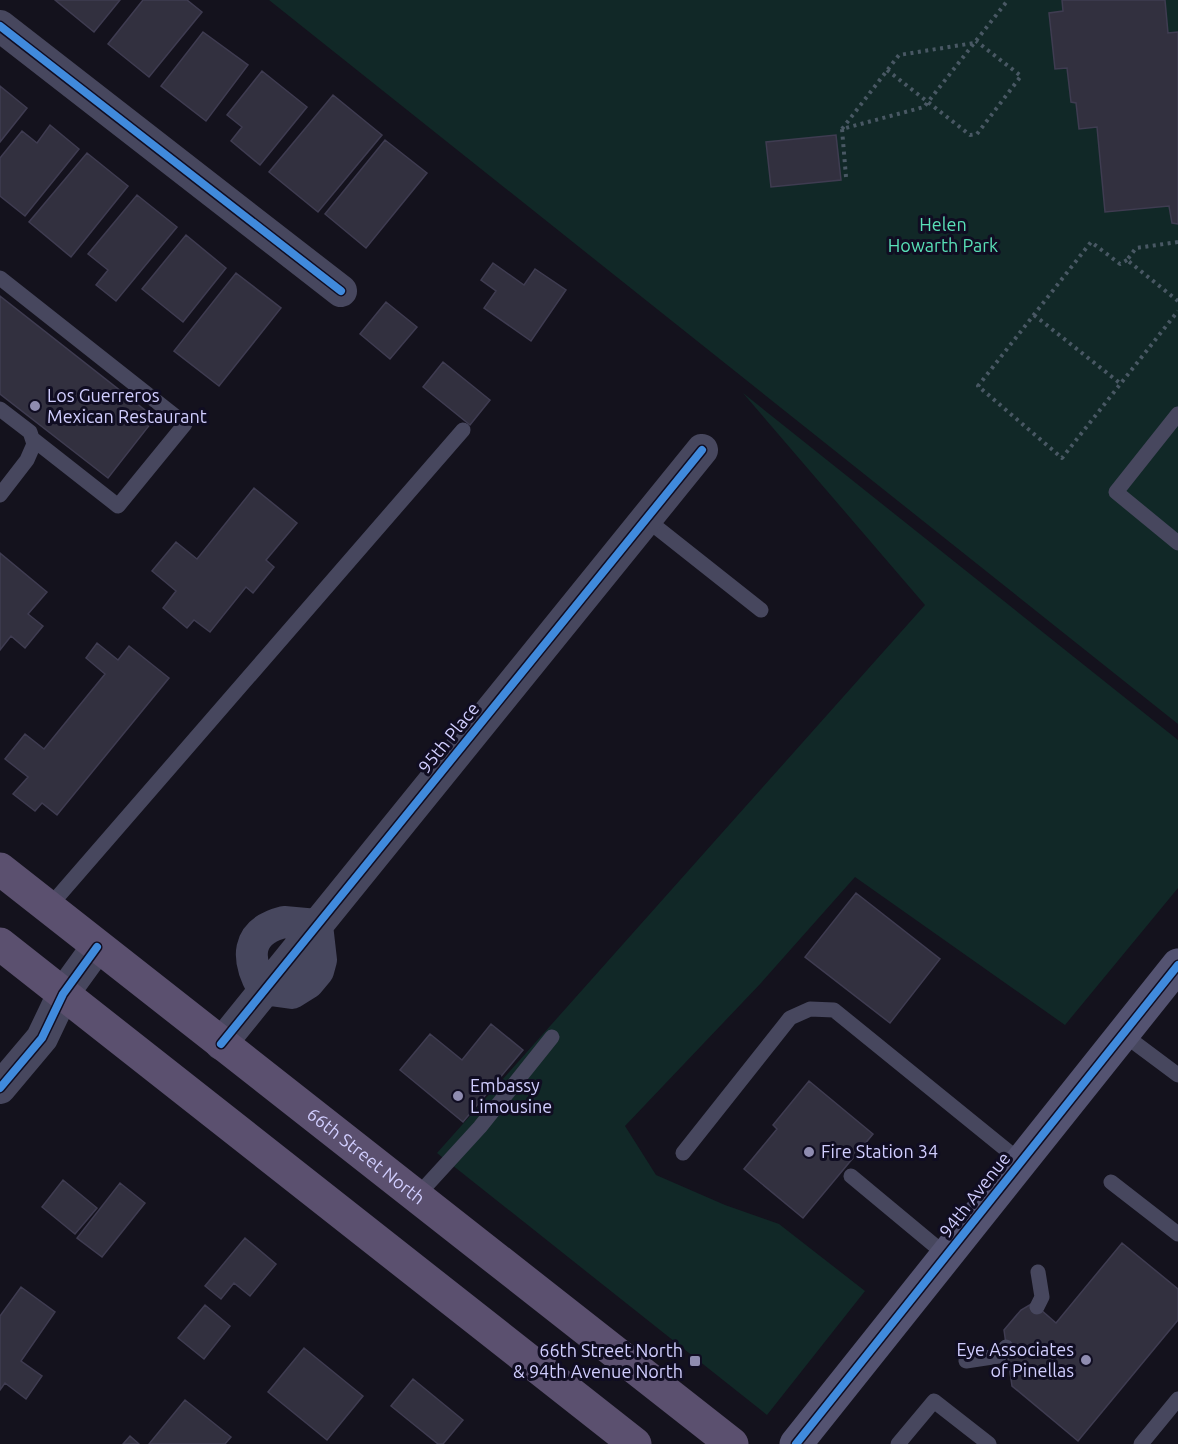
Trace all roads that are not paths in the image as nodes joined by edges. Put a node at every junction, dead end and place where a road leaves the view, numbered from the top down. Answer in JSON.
{"nodes":[{"id":1,"x":0,"y":26,"type":"edge"},
{"id":2,"x":0,"y":278,"type":"edge"},
{"id":3,"x":341,"y":291,"type":"dead end"},
{"id":4,"x":0,"y":409,"type":"edge"},
{"id":5,"x":1178,"y":414,"type":"edge"},
{"id":6,"x":463,"y":430,"type":"dead end"},
{"id":7,"x":34,"y":440,"type":"junction"},
{"id":8,"x":702,"y":450,"type":"dead end"},
{"id":9,"x":0,"y":495,"type":"edge"},
{"id":10,"x":646,"y":519,"type":"junction"},
{"id":11,"x":1178,"y":543,"type":"edge"},
{"id":12,"x":761,"y":610,"type":"dead end"},
{"id":13,"x":0,"y":869,"type":"edge"},
{"id":14,"x":48,"y":908,"type":"junction"},
{"id":15,"x":0,"y":944,"type":"edge"},
{"id":16,"x":97,"y":947,"type":"junction"},
{"id":17,"x":1178,"y":965,"type":"edge"},
{"id":18,"x":63,"y":994,"type":"junction"},
{"id":19,"x":1123,"y":1034,"type":"junction"},
{"id":20,"x":552,"y":1037,"type":"dead end"},
{"id":21,"x":221,"y":1044,"type":"junction"},
{"id":22,"x":1178,"y":1075,"type":"edge"},
{"id":23,"x":0,"y":1088,"type":"edge"},
{"id":24,"x":683,"y":1153,"type":"dead end"},
{"id":25,"x":1020,"y":1161,"type":"junction"},
{"id":26,"x":851,"y":1176,"type":"dead end"},
{"id":27,"x":1111,"y":1182,"type":"dead end"},
{"id":28,"x":416,"y":1197,"type":"junction"},
{"id":29,"x":1178,"y":1234,"type":"edge"},
{"id":30,"x":946,"y":1255,"type":"junction"},
{"id":31,"x":1038,"y":1272,"type":"dead end"},
{"id":32,"x":1037,"y":1307,"type":"dead end"},
{"id":33,"x":1006,"y":1347,"type":"dead end"},
{"id":34,"x":966,"y":1361,"type":"dead end"},
{"id":35,"x":1178,"y":1399,"type":"edge"},
{"id":36,"x":635,"y":1444,"type":"edge"},
{"id":37,"x":732,"y":1444,"type":"edge"},
{"id":38,"x":796,"y":1444,"type":"edge"},
{"id":39,"x":898,"y":1444,"type":"edge"},
{"id":40,"x":989,"y":1444,"type":"edge"},
{"id":41,"x":1141,"y":1444,"type":"edge"}],
"edges":[{"from":1,"to":3,"type":"street"},
{"from":2,"to":7,"type":"lane"},
{"from":4,"to":7,"type":"lane"},
{"from":5,"to":11,"type":"lane"},
{"from":6,"to":14,"type":"lane"},
{"from":7,"to":9,"type":"lane"},
{"from":8,"to":10,"type":"street","name":"95th Place"},
{"from":10,"to":12,"type":"lane"},
{"from":10,"to":21,"type":"street","name":"95th Place"},
{"from":13,"to":14,"type":"main road","name":"66th Street North"},
{"from":14,"to":16,"type":"main road","name":"66th Street North"},
{"from":15,"to":18,"type":"main road"},
{"from":16,"to":18,"type":"street"},
{"from":16,"to":21,"type":"main road","name":"66th Street North"},
{"from":17,"to":19,"type":"street","name":"94th Avenue"},
{"from":18,"to":23,"type":"street"},
{"from":18,"to":36,"type":"main road"},
{"from":19,"to":22,"type":"lane"},
{"from":19,"to":25,"type":"street","name":"94th Avenue"},
{"from":20,"to":28,"type":"lane"},
{"from":21,"to":28,"type":"main road","name":"66th Street North"},
{"from":24,"to":25,"type":"lane"},
{"from":25,"to":30,"type":"street","name":"94th Avenue"},
{"from":26,"to":30,"type":"lane"},
{"from":27,"to":29,"type":"lane"},
{"from":28,"to":37,"type":"main road","name":"66th Street North"},
{"from":30,"to":38,"type":"street","name":"94th Avenue"},
{"from":31,"to":32,"type":"lane"},
{"from":33,"to":34,"type":"lane"},
{"from":35,"to":41,"type":"lane"},
{"from":39,"to":40,"type":"lane"}]}
